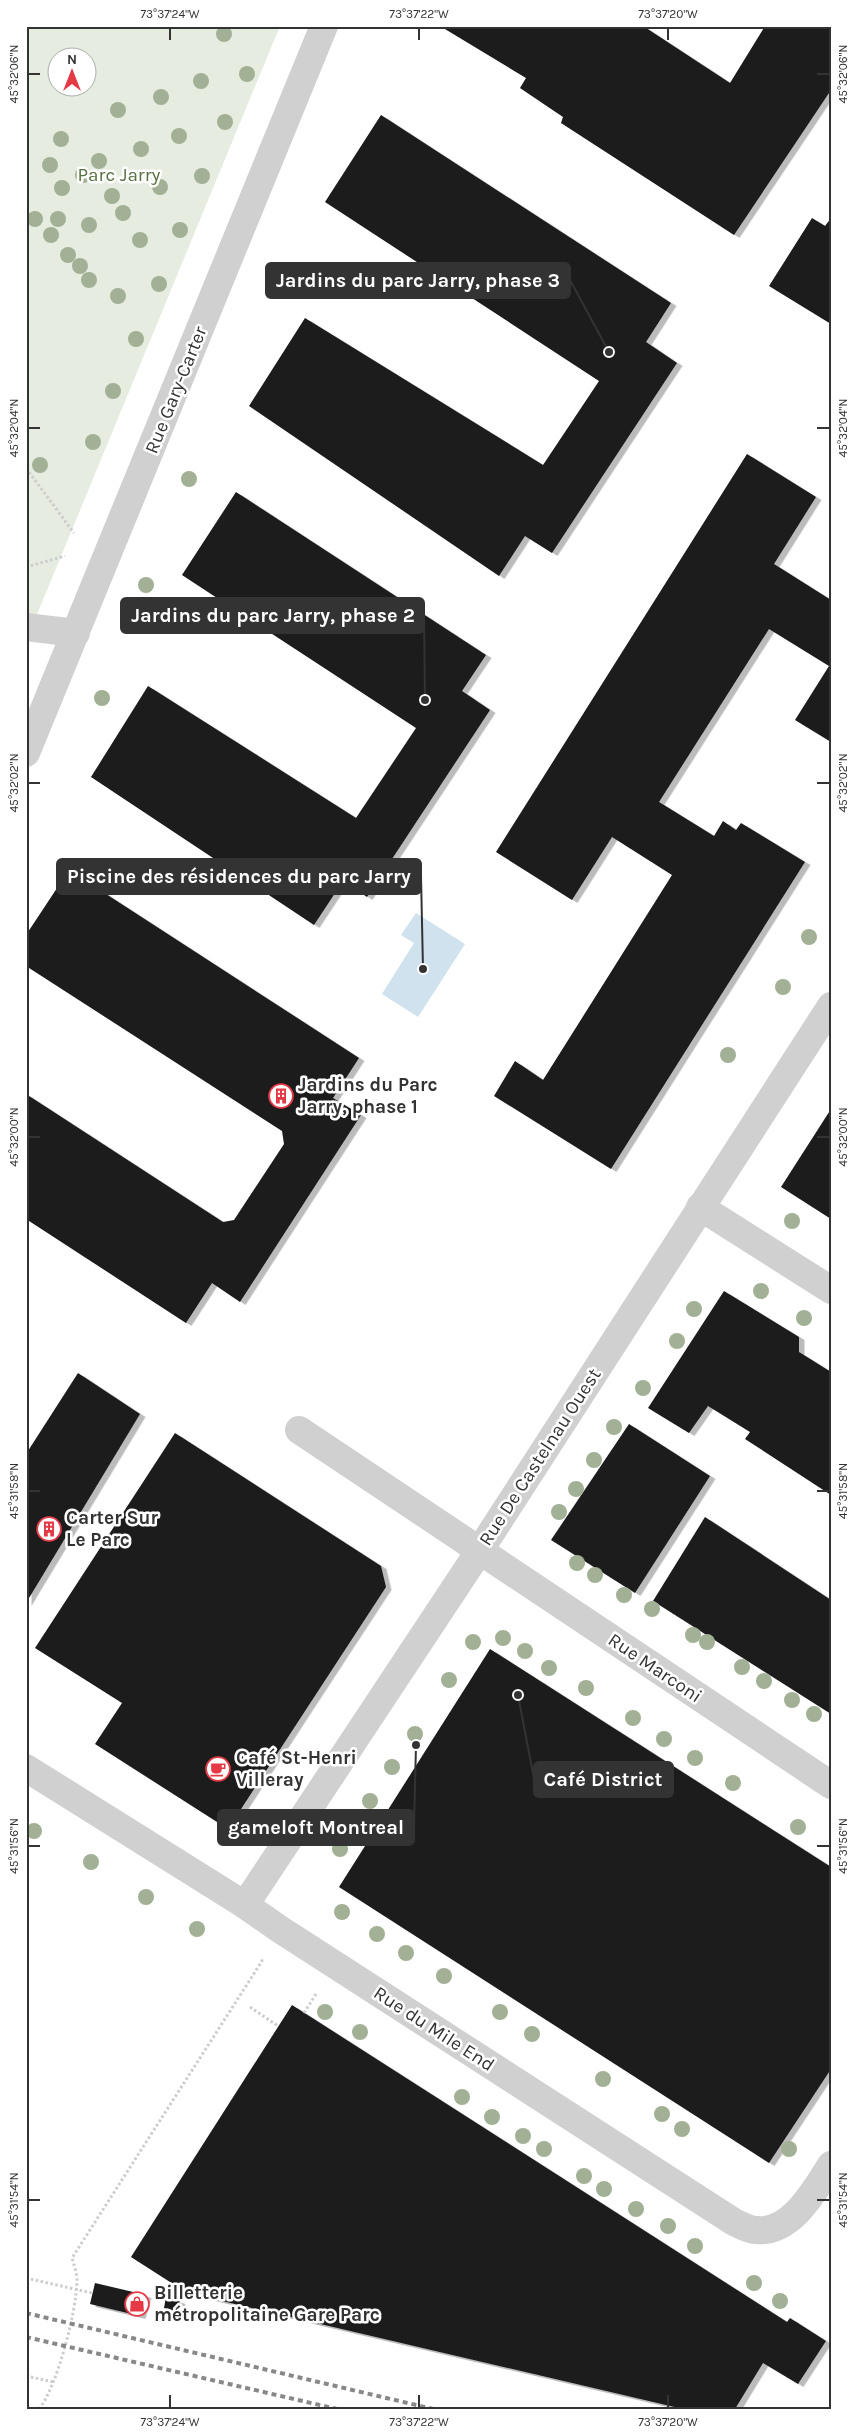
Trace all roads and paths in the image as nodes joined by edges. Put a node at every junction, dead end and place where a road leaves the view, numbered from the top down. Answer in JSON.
{"nodes":[{"id":1,"x":324,"y":26,"type":"edge"},
{"id":2,"x":26,"y":468,"type":"edge"},
{"id":3,"x":74,"y":533,"type":"dead end"},
{"id":4,"x":66,"y":556,"type":"dead end"},
{"id":5,"x":26,"y":567,"type":"edge"},
{"id":6,"x":26,"y":627,"type":"edge"},
{"id":7,"x":76,"y":633,"type":"junction"},
{"id":8,"x":26,"y":753,"type":"edge"},
{"id":9,"x":831,"y":1006,"type":"edge"},
{"id":10,"x":700,"y":1207,"type":"junction"},
{"id":11,"x":831,"y":1290,"type":"edge"},
{"id":12,"x":299,"y":1430,"type":"dead end"},
{"id":13,"x":480,"y":1550,"type":"junction"},
{"id":14,"x":26,"y":1768,"type":"edge"},
{"id":15,"x":831,"y":1786,"type":"edge"},
{"id":16,"x":245,"y":1904,"type":"junction"},
{"id":17,"x":262,"y":1961,"type":"dead end"},
{"id":18,"x":316,"y":1994,"type":"dead end"},
{"id":19,"x":250,"y":2007,"type":"dead end"},
{"id":20,"x":304,"y":2013,"type":"dead end"},
{"id":21,"x":278,"y":2026,"type":"dead end"},
{"id":22,"x":831,"y":2165,"type":"edge"},
{"id":23,"x":26,"y":2278,"type":"edge"},
{"id":24,"x":76,"y":2290,"type":"junction"},
{"id":25,"x":92,"y":2293,"type":"dead end"},
{"id":26,"x":26,"y":2376,"type":"edge"},
{"id":27,"x":54,"y":2382,"type":"junction"},
{"id":28,"x":39,"y":2409,"type":"edge"}],
"edges":[{"from":1,"to":7,"type":"street","name":"Rue Gary-Carter"},
{"from":2,"to":3,"type":"path"},
{"from":4,"to":5,"type":"path"},
{"from":6,"to":7,"type":"street"},
{"from":7,"to":8,"type":"street","name":"Rue Gary-Carter"},
{"from":9,"to":10,"type":"street","name":"Rue De Castelnau Ouest"},
{"from":10,"to":11,"type":"street"},
{"from":10,"to":13,"type":"street","name":"Rue De Castelnau Ouest"},
{"from":12,"to":13,"type":"street","name":"Rue Marconi"},
{"from":13,"to":15,"type":"street","name":"Rue Marconi"},
{"from":13,"to":16,"type":"street","name":"Rue De Castelnau Ouest"},
{"from":14,"to":16,"type":"street","name":"Rue du Mile End"},
{"from":16,"to":22,"type":"street","name":"Rue du Mile End"},
{"from":17,"to":24,"type":"path"},
{"from":18,"to":20,"type":"path"},
{"from":19,"to":21,"type":"path"},
{"from":23,"to":24,"type":"path"},
{"from":24,"to":25,"type":"path"},
{"from":24,"to":27,"type":"path"},
{"from":26,"to":27,"type":"path"},
{"from":27,"to":28,"type":"path"}]}
